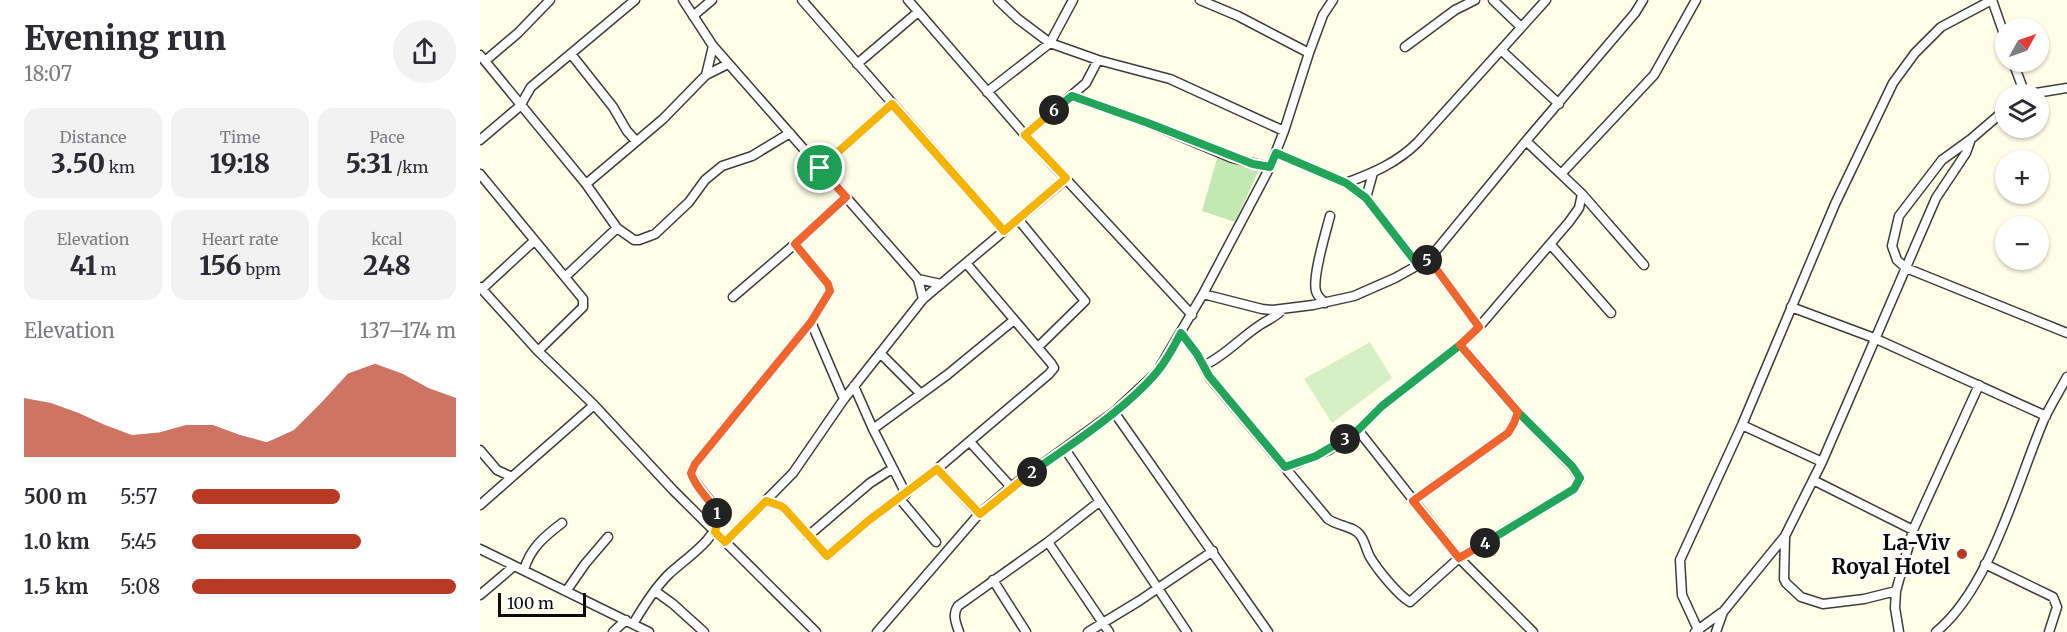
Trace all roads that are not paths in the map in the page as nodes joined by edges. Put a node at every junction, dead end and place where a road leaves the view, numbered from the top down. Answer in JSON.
{"nodes":[{"id":1,"x":532,"y":0,"type":"edge"},
{"id":2,"x":550,"y":0,"type":"edge"},
{"id":3,"x":635,"y":0,"type":"edge"},
{"id":4,"x":683,"y":0,"type":"edge"},
{"id":5,"x":712,"y":0,"type":"edge"},
{"id":6,"x":802,"y":0,"type":"edge"},
{"id":7,"x":908,"y":0,"type":"edge"},
{"id":8,"x":998,"y":0,"type":"edge"},
{"id":9,"x":1073,"y":0,"type":"edge"},
{"id":10,"x":1200,"y":0,"type":"edge"},
{"id":11,"x":1333,"y":0,"type":"edge"},
{"id":12,"x":1475,"y":0,"type":"edge"},
{"id":13,"x":1492,"y":0,"type":"edge"},
{"id":14,"x":1546,"y":0,"type":"edge"},
{"id":15,"x":1643,"y":0,"type":"edge"},
{"id":16,"x":1696,"y":0,"type":"edge"},
{"id":17,"x":1992,"y":0,"type":"edge"},
{"id":18,"x":539,"y":9,"type":"junction"},
{"id":19,"x":918,"y":12,"type":"junction"},
{"id":20,"x":693,"y":16,"type":"junction"},
{"id":21,"x":1998,"y":18,"type":"edge"},
{"id":22,"x":1521,"y":27,"type":"junction"},
{"id":23,"x":1050,"y":43,"type":"junction"},
{"id":24,"x":713,"y":46,"type":"junction"},
{"id":25,"x":1405,"y":47,"type":"dead end"},
{"id":26,"x":1501,"y":50,"type":"junction"},
{"id":27,"x":1309,"y":53,"type":"junction"},
{"id":28,"x":571,"y":54,"type":"junction"},
{"id":29,"x":483,"y":58,"type":"edge"},
{"id":30,"x":1098,"y":60,"type":"junction"},
{"id":31,"x":728,"y":64,"type":"junction"},
{"id":32,"x":857,"y":64,"type":"junction"},
{"id":33,"x":706,"y":75,"type":"junction"},
{"id":34,"x":2067,"y":88,"type":"edge"},
{"id":35,"x":2049,"y":91,"type":"edge"},
{"id":36,"x":987,"y":92,"type":"junction"},
{"id":37,"x":1072,"y":96,"type":"junction"},
{"id":38,"x":892,"y":104,"type":"junction"},
{"id":39,"x":1559,"y":104,"type":"junction"},
{"id":40,"x":520,"y":106,"type":"junction"},
{"id":41,"x":1995,"y":118,"type":"edge"},
{"id":42,"x":1284,"y":131,"type":"junction"},
{"id":43,"x":790,"y":133,"type":"junction"},
{"id":44,"x":1025,"y":135,"type":"junction"},
{"id":45,"x":1971,"y":139,"type":"junction"},
{"id":46,"x":480,"y":140,"type":"edge"},
{"id":47,"x":636,"y":141,"type":"junction"},
{"id":48,"x":1526,"y":141,"type":"junction"},
{"id":49,"x":1276,"y":153,"type":"junction"},
{"id":50,"x":1270,"y":167,"type":"junction"},
{"id":51,"x":820,"y":168,"type":"junction"},
{"id":52,"x":1373,"y":173,"type":"junction"},
{"id":53,"x":480,"y":174,"type":"edge"},
{"id":54,"x":1561,"y":174,"type":"junction"},
{"id":55,"x":1066,"y":178,"type":"junction"},
{"id":56,"x":1346,"y":183,"type":"junction"},
{"id":57,"x":586,"y":184,"type":"junction"},
{"id":58,"x":1581,"y":194,"type":"junction"},
{"id":59,"x":846,"y":197,"type":"junction"},
{"id":60,"x":1366,"y":198,"type":"junction"},
{"id":61,"x":1330,"y":216,"type":"dead end"},
{"id":62,"x":1018,"y":219,"type":"junction"},
{"id":63,"x":617,"y":228,"type":"junction"},
{"id":64,"x":1004,"y":231,"type":"junction"},
{"id":65,"x":534,"y":241,"type":"junction"},
{"id":66,"x":795,"y":244,"type":"junction"},
{"id":67,"x":1551,"y":245,"type":"junction"},
{"id":68,"x":1429,"y":259,"type":"junction"},
{"id":69,"x":966,"y":263,"type":"junction"},
{"id":70,"x":1418,"y":265,"type":"junction"},
{"id":71,"x":1644,"y":265,"type":"dead end"},
{"id":72,"x":1906,"y":268,"type":"junction"},
{"id":73,"x":565,"y":277,"type":"junction"},
{"id":74,"x":918,"y":279,"type":"junction"},
{"id":75,"x":941,"y":284,"type":"junction"},
{"id":76,"x":481,"y":288,"type":"edge"},
{"id":77,"x":1203,"y":294,"type":"junction"},
{"id":78,"x":733,"y":297,"type":"dead end"},
{"id":79,"x":923,"y":299,"type":"junction"},
{"id":80,"x":1325,"y":303,"type":"junction"},
{"id":81,"x":1791,"y":307,"type":"junction"},
{"id":82,"x":1283,"y":309,"type":"junction"},
{"id":83,"x":1611,"y":313,"type":"dead end"},
{"id":84,"x":1191,"y":315,"type":"junction"},
{"id":85,"x":1014,"y":320,"type":"junction"},
{"id":86,"x":811,"y":322,"type":"junction"},
{"id":87,"x":1479,"y":327,"type":"junction"},
{"id":88,"x":1181,"y":333,"type":"junction"},
{"id":89,"x":2067,"y":333,"type":"edge"},
{"id":90,"x":1874,"y":338,"type":"junction"},
{"id":91,"x":1460,"y":345,"type":"junction"},
{"id":92,"x":1038,"y":347,"type":"junction"},
{"id":93,"x":538,"y":351,"type":"junction"},
{"id":94,"x":880,"y":354,"type":"junction"},
{"id":95,"x":1203,"y":366,"type":"junction"},
{"id":96,"x":2067,"y":377,"type":"edge"},
{"id":97,"x":1979,"y":385,"type":"junction"},
{"id":98,"x":854,"y":386,"type":"junction"},
{"id":99,"x":921,"y":394,"type":"junction"},
{"id":100,"x":844,"y":399,"type":"junction"},
{"id":101,"x":594,"y":405,"type":"junction"},
{"id":102,"x":1114,"y":412,"type":"junction"},
{"id":103,"x":1518,"y":412,"type":"junction"},
{"id":104,"x":2046,"y":416,"type":"junction"},
{"id":105,"x":1742,"y":424,"type":"junction"},
{"id":106,"x":873,"y":429,"type":"junction"},
{"id":107,"x":1358,"y":430,"type":"junction"},
{"id":108,"x":970,"y":442,"type":"junction"},
{"id":109,"x":1065,"y":449,"type":"junction"},
{"id":110,"x":480,"y":450,"type":"edge"},
{"id":111,"x":1822,"y":462,"type":"junction"},
{"id":112,"x":1296,"y":464,"type":"junction"},
{"id":113,"x":1285,"y":467,"type":"junction"},
{"id":114,"x":892,"y":469,"type":"junction"},
{"id":115,"x":937,"y":469,"type":"junction"},
{"id":116,"x":497,"y":470,"type":"junction"},
{"id":117,"x":512,"y":477,"type":"junction"},
{"id":118,"x":1294,"y":478,"type":"junction"},
{"id":119,"x":1813,"y":480,"type":"junction"},
{"id":120,"x":501,"y":486,"type":"junction"},
{"id":121,"x":1011,"y":487,"type":"junction"},
{"id":122,"x":903,"y":496,"type":"junction"},
{"id":123,"x":766,"y":501,"type":"junction"},
{"id":124,"x":1413,"y":501,"type":"junction"},
{"id":125,"x":1099,"y":502,"type":"junction"},
{"id":126,"x":480,"y":505,"type":"edge"},
{"id":127,"x":980,"y":514,"type":"junction"},
{"id":128,"x":562,"y":523,"type":"dead end"},
{"id":129,"x":1913,"y":530,"type":"junction"},
{"id":130,"x":715,"y":532,"type":"junction"},
{"id":131,"x":808,"y":536,"type":"junction"},
{"id":132,"x":1785,"y":536,"type":"junction"},
{"id":133,"x":608,"y":537,"type":"dead end"},
{"id":134,"x":725,"y":542,"type":"junction"},
{"id":135,"x":936,"y":542,"type":"dead end"},
{"id":136,"x":1048,"y":542,"type":"junction"},
{"id":137,"x":480,"y":549,"type":"edge"},
{"id":138,"x":1213,"y":551,"type":"junction"},
{"id":139,"x":1459,"y":558,"type":"junction"},
{"id":140,"x":1985,"y":564,"type":"junction"},
{"id":141,"x":514,"y":566,"type":"junction"},
{"id":142,"x":524,"y":570,"type":"junction"},
{"id":143,"x":993,"y":580,"type":"junction"},
{"id":144,"x":1157,"y":588,"type":"junction"},
{"id":145,"x":567,"y":590,"type":"junction"},
{"id":146,"x":655,"y":591,"type":"junction"},
{"id":147,"x":1896,"y":591,"type":"junction"},
{"id":148,"x":480,"y":595,"type":"edge"},
{"id":149,"x":1723,"y":612,"type":"junction"},
{"id":150,"x":630,"y":622,"type":"junction"},
{"id":151,"x":1103,"y":623,"type":"junction"},
{"id":152,"x":1697,"y":631,"type":"edge"},
{"id":153,"x":613,"y":632,"type":"edge"},
{"id":154,"x":649,"y":632,"type":"edge"},
{"id":155,"x":704,"y":632,"type":"edge"},
{"id":156,"x":816,"y":632,"type":"edge"},
{"id":157,"x":877,"y":632,"type":"edge"},
{"id":158,"x":959,"y":632,"type":"edge"},
{"id":159,"x":1026,"y":632,"type":"edge"},
{"id":160,"x":1088,"y":632,"type":"edge"},
{"id":161,"x":1109,"y":632,"type":"edge"},
{"id":162,"x":1187,"y":632,"type":"edge"},
{"id":163,"x":1268,"y":632,"type":"edge"},
{"id":164,"x":1533,"y":632,"type":"edge"},
{"id":165,"x":1716,"y":632,"type":"edge"},
{"id":166,"x":1899,"y":632,"type":"edge"},
{"id":167,"x":1936,"y":632,"type":"edge"},
{"id":168,"x":2049,"y":632,"type":"edge"}],
"edges":[{"from":1,"to":18,"type":"street"},
{"from":2,"to":18,"type":"street"},
{"from":3,"to":28,"type":"street"},
{"from":4,"to":20,"type":"street"},
{"from":5,"to":20,"type":"street"},
{"from":6,"to":32,"type":"street"},
{"from":7,"to":19,"type":"street"},
{"from":8,"to":23,"type":"street"},
{"from":9,"to":23,"type":"street"},
{"from":10,"to":27,"type":"street"},
{"from":11,"to":27,"type":"street"},
{"from":12,"to":25,"type":"street"},
{"from":13,"to":22,"type":"street"},
{"from":14,"to":22,"type":"street"},
{"from":15,"to":39,"type":"street"},
{"from":16,"to":54,"type":"street"},
{"from":17,"to":21,"type":"street"},
{"from":17,"to":81,"type":"street"},
{"from":18,"to":29,"type":"street"},
{"from":19,"to":32,"type":"street"},
{"from":19,"to":36,"type":"street"},
{"from":20,"to":24,"type":"street"},
{"from":22,"to":26,"type":"street"},
{"from":23,"to":30,"type":"street"},
{"from":23,"to":36,"type":"street"},
{"from":24,"to":31,"type":"street"},
{"from":24,"to":33,"type":"street"},
{"from":26,"to":39,"type":"street"},
{"from":26,"to":52,"type":"street"},
{"from":27,"to":42,"type":"street"},
{"from":28,"to":40,"type":"street"},
{"from":28,"to":47,"type":"street"},
{"from":29,"to":40,"type":"street"},
{"from":30,"to":37,"type":"street"},
{"from":30,"to":42,"type":"street"},
{"from":31,"to":33,"type":"street"},
{"from":31,"to":43,"type":"street"},
{"from":32,"to":38,"type":"street"},
{"from":33,"to":47,"type":"street"},
{"from":34,"to":35,"type":"street"},
{"from":36,"to":44,"type":"street"},
{"from":37,"to":44,"type":"street"},
{"from":37,"to":50,"type":"street"},
{"from":38,"to":51,"type":"street"},
{"from":38,"to":64,"type":"street"},
{"from":39,"to":48,"type":"street"},
{"from":40,"to":46,"type":"street"},
{"from":40,"to":57,"type":"street"},
{"from":41,"to":45,"type":"street"},
{"from":42,"to":49,"type":"street"},
{"from":43,"to":51,"type":"street"},
{"from":43,"to":63,"type":"street"},
{"from":44,"to":55,"type":"street"},
{"from":45,"to":72,"type":"street"},
{"from":45,"to":72,"type":"street"},
{"from":47,"to":57,"type":"street"},
{"from":48,"to":54,"type":"street"},
{"from":48,"to":68,"type":"street"},
{"from":49,"to":50,"type":"street"},
{"from":49,"to":56,"type":"street"},
{"from":50,"to":77,"type":"street"},
{"from":51,"to":59,"type":"street"},
{"from":52,"to":56,"type":"street"},
{"from":52,"to":60,"type":"street"},
{"from":53,"to":65,"type":"street"},
{"from":54,"to":58,"type":"street"},
{"from":55,"to":62,"type":"street"},
{"from":55,"to":84,"type":"street"},
{"from":56,"to":60,"type":"street"},
{"from":57,"to":63,"type":"street"},
{"from":58,"to":67,"type":"street"},
{"from":58,"to":71,"type":"street"},
{"from":59,"to":66,"type":"street"},
{"from":59,"to":74,"type":"street"},
{"from":60,"to":70,"type":"street"},
{"from":61,"to":80,"type":"street"},
{"from":62,"to":64,"type":"street"},
{"from":62,"to":92,"type":"street"},
{"from":63,"to":73,"type":"street"},
{"from":64,"to":69,"type":"street"},
{"from":65,"to":73,"type":"street"},
{"from":65,"to":76,"type":"street"},
{"from":66,"to":78,"type":"street"},
{"from":66,"to":86,"type":"street"},
{"from":67,"to":83,"type":"street"},
{"from":67,"to":87,"type":"street"},
{"from":68,"to":70,"type":"street"},
{"from":68,"to":87,"type":"street"},
{"from":69,"to":75,"type":"street"},
{"from":69,"to":85,"type":"street"},
{"from":70,"to":80,"type":"street"},
{"from":72,"to":89,"type":"street"},
{"from":72,"to":90,"type":"street"},
{"from":73,"to":93,"type":"street"},
{"from":74,"to":75,"type":"street"},
{"from":74,"to":79,"type":"street"},
{"from":75,"to":79,"type":"street"},
{"from":76,"to":93,"type":"street"},
{"from":77,"to":82,"type":"street"},
{"from":77,"to":84,"type":"street"},
{"from":79,"to":94,"type":"street"},
{"from":80,"to":82,"type":"street"},
{"from":81,"to":90,"type":"street"},
{"from":81,"to":105,"type":"street"},
{"from":82,"to":95,"type":"street"},
{"from":84,"to":88,"type":"street"},
{"from":85,"to":92,"type":"street"},
{"from":85,"to":99,"type":"street"},
{"from":86,"to":100,"type":"street"},
{"from":86,"to":130,"type":"street"},
{"from":87,"to":91,"type":"street"},
{"from":88,"to":95,"type":"street"},
{"from":88,"to":102,"type":"street"},
{"from":90,"to":97,"type":"street"},
{"from":90,"to":111,"type":"street"},
{"from":91,"to":103,"type":"street"},
{"from":91,"to":107,"type":"street"},
{"from":92,"to":108,"type":"street"},
{"from":93,"to":101,"type":"street"},
{"from":94,"to":98,"type":"street"},
{"from":94,"to":99,"type":"street"},
{"from":95,"to":113,"type":"street"},
{"from":96,"to":104,"type":"street"},
{"from":97,"to":104,"type":"street"},
{"from":97,"to":129,"type":"street"},
{"from":98,"to":100,"type":"street"},
{"from":98,"to":106,"type":"street"},
{"from":99,"to":106,"type":"street"},
{"from":100,"to":123,"type":"street"},
{"from":101,"to":117,"type":"street"},
{"from":101,"to":130,"type":"street"},
{"from":102,"to":109,"type":"street"},
{"from":102,"to":138,"type":"street"},
{"from":103,"to":124,"type":"street"},
{"from":103,"to":139,"type":"street"},
{"from":104,"to":140,"type":"street"},
{"from":105,"to":111,"type":"street"},
{"from":105,"to":152,"type":"street"},
{"from":106,"to":114,"type":"street"},
{"from":107,"to":112,"type":"street"},
{"from":107,"to":124,"type":"street"},
{"from":108,"to":115,"type":"street"},
{"from":108,"to":121,"type":"street"},
{"from":109,"to":121,"type":"street"},
{"from":109,"to":125,"type":"street"},
{"from":110,"to":116,"type":"street"},
{"from":111,"to":119,"type":"street"},
{"from":112,"to":113,"type":"street"},
{"from":112,"to":118,"type":"street"},
{"from":113,"to":118,"type":"street"},
{"from":114,"to":122,"type":"street"},
{"from":114,"to":131,"type":"street"},
{"from":115,"to":122,"type":"street"},
{"from":115,"to":127,"type":"street"},
{"from":116,"to":117,"type":"street"},
{"from":116,"to":120,"type":"street"},
{"from":117,"to":120,"type":"street"},
{"from":118,"to":139,"type":"street"},
{"from":119,"to":129,"type":"street"},
{"from":119,"to":132,"type":"street"},
{"from":120,"to":126,"type":"street"},
{"from":121,"to":127,"type":"street"},
{"from":122,"to":131,"type":"street"},
{"from":122,"to":135,"type":"street"},
{"from":123,"to":131,"type":"street"},
{"from":123,"to":134,"type":"street"},
{"from":124,"to":139,"type":"street"},
{"from":125,"to":136,"type":"street"},
{"from":125,"to":144,"type":"street"},
{"from":127,"to":157,"type":"street"},
{"from":128,"to":142,"type":"street"},
{"from":129,"to":147,"type":"street"},
{"from":130,"to":134,"type":"street"},
{"from":130,"to":146,"type":"street"},
{"from":132,"to":147,"type":"street"},
{"from":132,"to":149,"type":"street"},
{"from":133,"to":145,"type":"street"},
{"from":134,"to":156,"type":"street"},
{"from":136,"to":143,"type":"street"},
{"from":136,"to":151,"type":"street"},
{"from":137,"to":141,"type":"street"},
{"from":138,"to":144,"type":"street"},
{"from":138,"to":163,"type":"street"},
{"from":139,"to":164,"type":"street"},
{"from":140,"to":167,"type":"street"},
{"from":140,"to":168,"type":"street"},
{"from":141,"to":142,"type":"street"},
{"from":141,"to":148,"type":"street"},
{"from":142,"to":145,"type":"street"},
{"from":143,"to":158,"type":"street"},
{"from":143,"to":159,"type":"street"},
{"from":144,"to":151,"type":"street"},
{"from":144,"to":162,"type":"street"},
{"from":145,"to":150,"type":"street"},
{"from":146,"to":150,"type":"street"},
{"from":146,"to":155,"type":"street"},
{"from":147,"to":166,"type":"street"},
{"from":149,"to":152,"type":"street"},
{"from":149,"to":165,"type":"street"},
{"from":150,"to":153,"type":"street"},
{"from":150,"to":154,"type":"street"},
{"from":151,"to":160,"type":"street"},
{"from":151,"to":161,"type":"street"}]}
